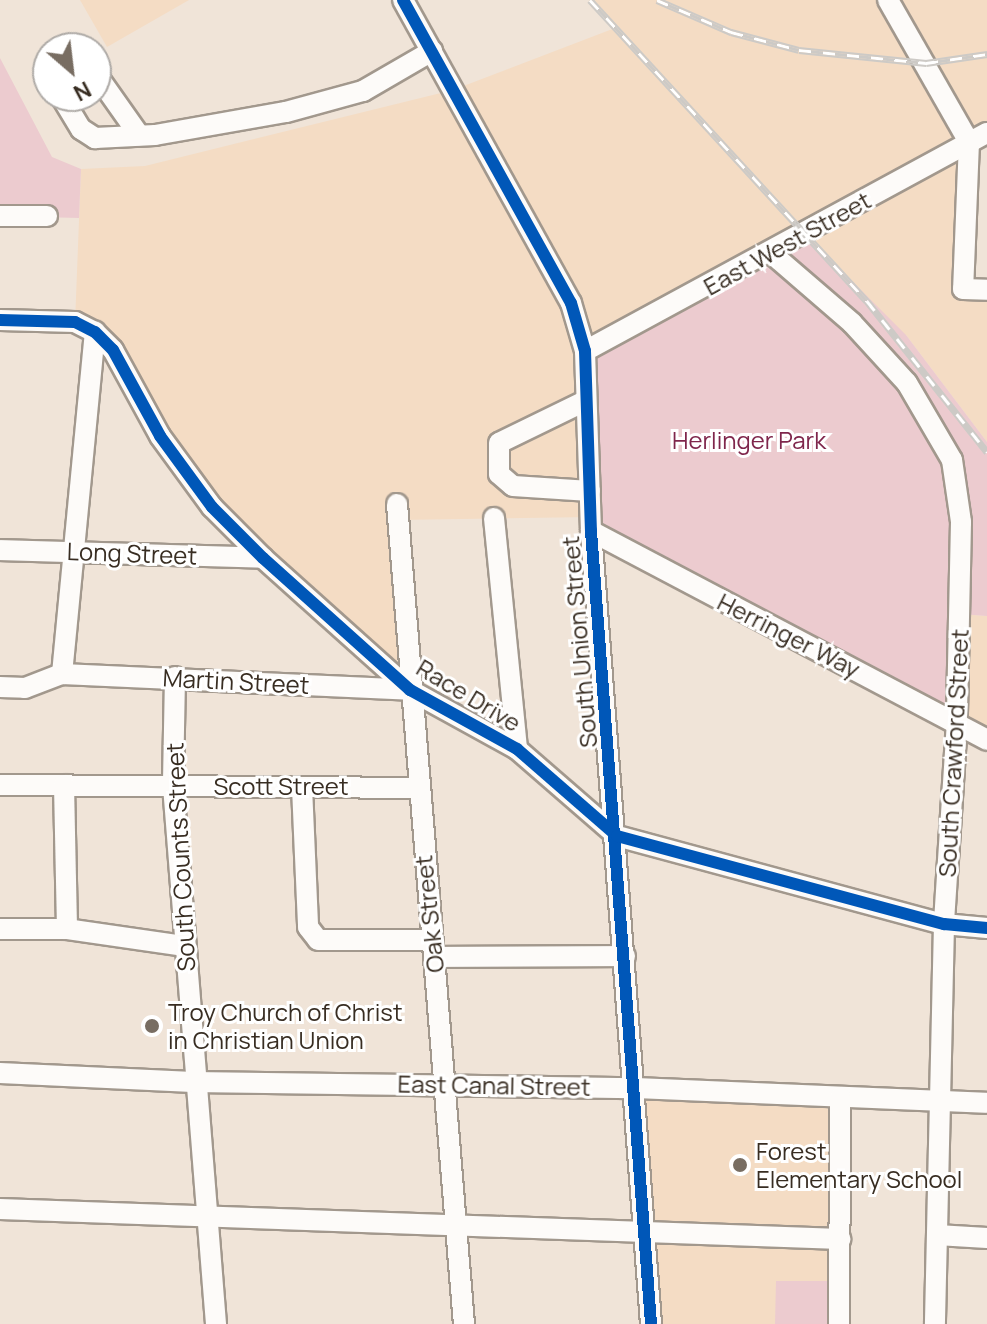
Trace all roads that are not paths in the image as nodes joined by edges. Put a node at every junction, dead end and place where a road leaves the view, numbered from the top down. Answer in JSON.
{"nodes":[{"id":1,"x":403,"y":0,"type":"edge"},
{"id":2,"x":888,"y":0,"type":"edge"},
{"id":3,"x":432,"y":51,"type":"junction"},
{"id":4,"x":112,"y":97,"type":"edge"},
{"id":5,"x":71,"y":112,"type":"edge"},
{"id":6,"x":139,"y":135,"type":"junction"},
{"id":7,"x":978,"y":138,"type":"edge"},
{"id":8,"x":0,"y":216,"type":"edge"},
{"id":9,"x":47,"y":216,"type":"dead end"},
{"id":10,"x":771,"y":253,"type":"junction"},
{"id":11,"x":987,"y":290,"type":"edge"},
{"id":12,"x":0,"y":320,"type":"edge"},
{"id":13,"x":95,"y":332,"type":"junction"},
{"id":14,"x":585,"y":351,"type":"junction"},
{"id":15,"x":583,"y":402,"type":"junction"},
{"id":16,"x":590,"y":491,"type":"junction"},
{"id":17,"x":397,"y":504,"type":"dead end"},
{"id":18,"x":494,"y":518,"type":"dead end"},
{"id":19,"x":591,"y":531,"type":"junction"},
{"id":20,"x":0,"y":550,"type":"edge"},
{"id":21,"x":74,"y":551,"type":"junction"},
{"id":22,"x":263,"y":558,"type":"junction"},
{"id":23,"x":62,"y":674,"type":"junction"},
{"id":24,"x":175,"y":677,"type":"junction"},
{"id":25,"x":0,"y":687,"type":"edge"},
{"id":26,"x":410,"y":690,"type":"junction"},
{"id":27,"x":957,"y":721,"type":"junction"},
{"id":28,"x":987,"y":740,"type":"edge"},
{"id":29,"x":517,"y":749,"type":"junction"},
{"id":30,"x":0,"y":785,"type":"edge"},
{"id":31,"x":64,"y":785,"type":"junction"},
{"id":32,"x":173,"y":786,"type":"junction"},
{"id":33,"x":302,"y":787,"type":"junction"},
{"id":34,"x":417,"y":788,"type":"junction"},
{"id":35,"x":617,"y":836,"type":"junction"},
{"id":36,"x":944,"y":924,"type":"junction"},
{"id":37,"x":987,"y":928,"type":"edge"},
{"id":38,"x":0,"y":929,"type":"edge"},
{"id":39,"x":67,"y":929,"type":"junction"},
{"id":40,"x":184,"y":946,"type":"junction"},
{"id":41,"x":433,"y":949,"type":"junction"},
{"id":42,"x":625,"y":956,"type":"junction"},
{"id":43,"x":0,"y":1073,"type":"edge"},
{"id":44,"x":193,"y":1082,"type":"junction"},
{"id":45,"x":446,"y":1084,"type":"junction"},
{"id":46,"x":634,"y":1088,"type":"junction"},
{"id":47,"x":840,"y":1097,"type":"junction"},
{"id":48,"x":939,"y":1102,"type":"junction"},
{"id":49,"x":987,"y":1103,"type":"edge"},
{"id":50,"x":0,"y":1209,"type":"edge"},
{"id":51,"x":206,"y":1220,"type":"junction"},
{"id":52,"x":457,"y":1225,"type":"junction"},
{"id":53,"x":644,"y":1234,"type":"junction"},
{"id":54,"x":937,"y":1235,"type":"junction"},
{"id":55,"x":987,"y":1238,"type":"edge"},
{"id":56,"x":840,"y":1239,"type":"junction"},
{"id":57,"x":216,"y":1324,"type":"edge"},
{"id":58,"x":464,"y":1324,"type":"edge"},
{"id":59,"x":651,"y":1324,"type":"edge"},
{"id":60,"x":839,"y":1324,"type":"edge"},
{"id":61,"x":935,"y":1324,"type":"edge"}],
"edges":[{"from":1,"to":3,"type":"street","name":"South Union Street"},
{"from":2,"to":7,"type":"street"},
{"from":3,"to":6,"type":"street"},
{"from":3,"to":14,"type":"street","name":"South Union Street"},
{"from":4,"to":6,"type":"street"},
{"from":5,"to":6,"type":"street"},
{"from":7,"to":10,"type":"street","name":"East West Street"},
{"from":7,"to":11,"type":"street"},
{"from":8,"to":9,"type":"street"},
{"from":10,"to":14,"type":"street","name":"East West Street"},
{"from":10,"to":27,"type":"street","name":"South Crawford Street"},
{"from":12,"to":13,"type":"street"},
{"from":13,"to":21,"type":"street"},
{"from":13,"to":22,"type":"street","name":"Race Drive"},
{"from":14,"to":15,"type":"street","name":"South Union Street"},
{"from":15,"to":16,"type":"street","name":"South Union Street"},
{"from":15,"to":16,"type":"street"},
{"from":16,"to":19,"type":"street","name":"South Union Street"},
{"from":17,"to":26,"type":"street","name":"Oak Street"},
{"from":18,"to":29,"type":"street"},
{"from":19,"to":27,"type":"street","name":"Herringer Way"},
{"from":19,"to":35,"type":"street","name":"South Union Street"},
{"from":20,"to":21,"type":"street","name":"Long Street"},
{"from":21,"to":22,"type":"street","name":"Long Street"},
{"from":21,"to":23,"type":"street"},
{"from":22,"to":26,"type":"street","name":"Race Drive"},
{"from":23,"to":24,"type":"street","name":"Martin Street"},
{"from":23,"to":25,"type":"street"},
{"from":24,"to":26,"type":"street","name":"Martin Street"},
{"from":24,"to":32,"type":"street","name":"South Counts Street"},
{"from":26,"to":29,"type":"street","name":"Race Drive"},
{"from":26,"to":34,"type":"street","name":"Oak Street"},
{"from":27,"to":28,"type":"street","name":"Herringer Way"},
{"from":27,"to":36,"type":"street","name":"South Crawford Street"},
{"from":29,"to":35,"type":"street","name":"Race Drive"},
{"from":30,"to":31,"type":"street","name":"Scott Street"},
{"from":31,"to":32,"type":"street","name":"Scott Street"},
{"from":31,"to":39,"type":"street"},
{"from":32,"to":33,"type":"street","name":"Scott Street"},
{"from":32,"to":40,"type":"street","name":"South Counts Street"},
{"from":33,"to":34,"type":"street","name":"Scott Street"},
{"from":33,"to":41,"type":"street"},
{"from":34,"to":41,"type":"street","name":"Oak Street"},
{"from":35,"to":36,"type":"street","name":"Race Drive"},
{"from":35,"to":42,"type":"street","name":"South Union Street"},
{"from":36,"to":37,"type":"street","name":"Race Drive"},
{"from":36,"to":48,"type":"street","name":"South Crawford Street"},
{"from":38,"to":39,"type":"street"},
{"from":39,"to":40,"type":"street"},
{"from":40,"to":44,"type":"street","name":"South Counts Street"},
{"from":41,"to":42,"type":"street"},
{"from":41,"to":45,"type":"street","name":"Oak Street"},
{"from":42,"to":46,"type":"street","name":"South Union Street"},
{"from":43,"to":44,"type":"street","name":"East Canal Street"},
{"from":44,"to":45,"type":"street","name":"East Canal Street"},
{"from":44,"to":51,"type":"street","name":"South Counts Street"},
{"from":45,"to":46,"type":"street","name":"East Canal Street"},
{"from":45,"to":52,"type":"street","name":"Oak Street"},
{"from":46,"to":47,"type":"street","name":"East Canal Street"},
{"from":46,"to":53,"type":"street","name":"South Union Street"},
{"from":47,"to":48,"type":"street","name":"East Canal Street"},
{"from":47,"to":56,"type":"street"},
{"from":48,"to":49,"type":"street","name":"East Canal Street"},
{"from":48,"to":54,"type":"street","name":"South Crawford Street"},
{"from":50,"to":51,"type":"street"},
{"from":51,"to":52,"type":"street"},
{"from":51,"to":57,"type":"street","name":"South Counts Street"},
{"from":52,"to":53,"type":"street"},
{"from":52,"to":58,"type":"street","name":"Oak Street"},
{"from":53,"to":56,"type":"street"},
{"from":53,"to":59,"type":"street","name":"South Union Street"},
{"from":54,"to":55,"type":"street"},
{"from":54,"to":61,"type":"street","name":"South Crawford Street"},
{"from":56,"to":60,"type":"street"}]}
